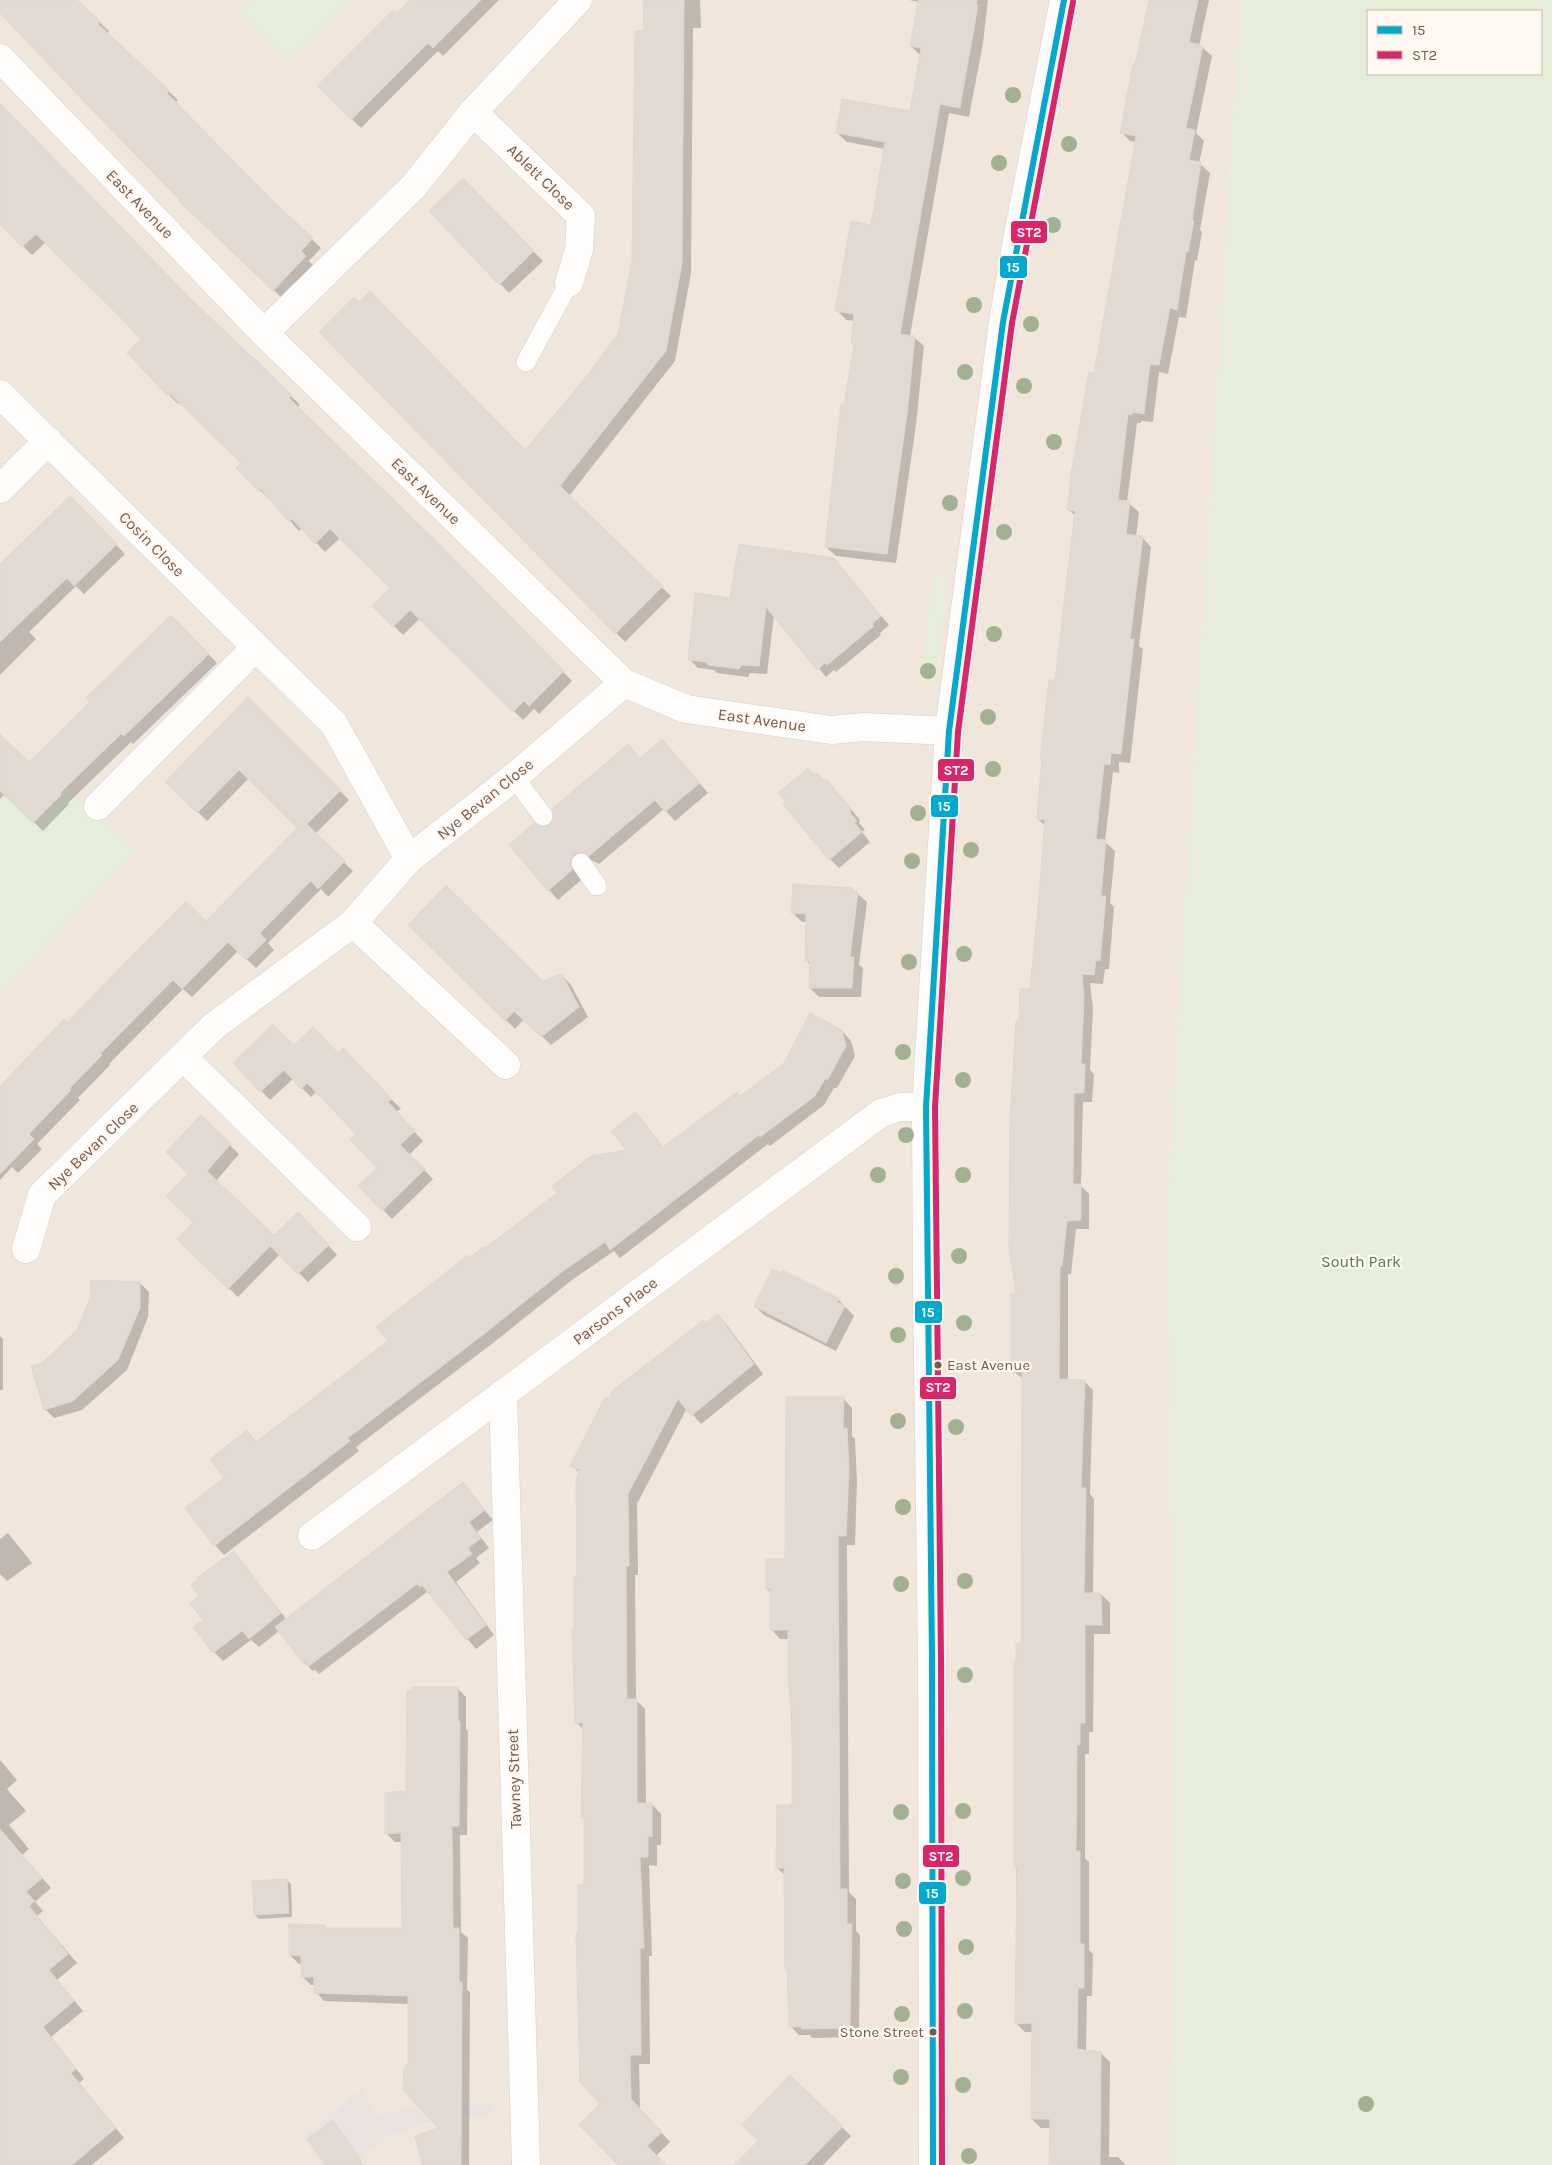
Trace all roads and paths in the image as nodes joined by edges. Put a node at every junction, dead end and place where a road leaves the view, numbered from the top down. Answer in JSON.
{"nodes":[{"id":1,"x":578,"y":0,"type":"edge"},
{"id":2,"x":1064,"y":0,"type":"edge"},
{"id":3,"x":0,"y":58,"type":"edge"},
{"id":4,"x":473,"y":112,"type":"junction"},
{"id":5,"x":570,"y":284,"type":"joint"},
{"id":6,"x":264,"y":333,"type":"junction"},
{"id":7,"x":526,"y":362,"type":"dead end"},
{"id":8,"x":0,"y":394,"type":"edge"},
{"id":9,"x":48,"y":441,"type":"junction"},
{"id":10,"x":0,"y":489,"type":"edge"},
{"id":11,"x":256,"y":647,"type":"junction"},
{"id":12,"x":624,"y":683,"type":"junction"},
{"id":13,"x":949,"y":731,"type":"junction"},
{"id":14,"x":514,"y":777,"type":"junction"},
{"id":15,"x":98,"y":806,"type":"dead end"},
{"id":16,"x":542,"y":816,"type":"dead end"},
{"id":17,"x":409,"y":859,"type":"junction"},
{"id":18,"x":581,"y":863,"type":"dead end"},
{"id":19,"x":597,"y":886,"type":"dead end"},
{"id":20,"x":353,"y":923,"type":"junction"},
{"id":21,"x":183,"y":1057,"type":"junction"},
{"id":22,"x":506,"y":1065,"type":"dead end"},
{"id":23,"x":926,"y":1107,"type":"junction"},
{"id":24,"x":357,"y":1227,"type":"dead end"},
{"id":25,"x":26,"y":1248,"type":"dead end"},
{"id":26,"x":503,"y":1394,"type":"junction"},
{"id":27,"x":312,"y":1536,"type":"dead end"},
{"id":28,"x":526,"y":2165,"type":"edge"},
{"id":29,"x":933,"y":2165,"type":"edge"}],
"edges":[{"from":1,"to":4,"type":"street"},
{"from":2,"to":13,"type":"street"},
{"from":3,"to":6,"type":"street","name":"East Avenue"},
{"from":4,"to":5,"type":"street","name":"Ablett Close"},
{"from":4,"to":6,"type":"street"},
{"from":5,"to":7,"type":"lane","name":"Ablett Close"},
{"from":6,"to":12,"type":"street","name":"East Avenue"},
{"from":8,"to":9,"type":"street","name":"Cosin Close"},
{"from":9,"to":10,"type":"street"},
{"from":9,"to":11,"type":"street","name":"Cosin Close"},
{"from":11,"to":15,"type":"street"},
{"from":11,"to":17,"type":"street","name":"Cosin Close"},
{"from":12,"to":13,"type":"street","name":"East Avenue"},
{"from":12,"to":14,"type":"street","name":"Nye Bevan Close"},
{"from":13,"to":23,"type":"street"},
{"from":14,"to":16,"type":"lane"},
{"from":14,"to":17,"type":"street","name":"Nye Bevan Close"},
{"from":17,"to":20,"type":"street","name":"Nye Bevan Close"},
{"from":18,"to":19,"type":"lane"},
{"from":20,"to":21,"type":"street","name":"Nye Bevan Close"},
{"from":20,"to":22,"type":"street"},
{"from":21,"to":24,"type":"street"},
{"from":21,"to":25,"type":"street","name":"Nye Bevan Close"},
{"from":23,"to":26,"type":"street","name":"Parsons Place"},
{"from":23,"to":29,"type":"street"},
{"from":26,"to":27,"type":"street","name":"Parsons Place"},
{"from":26,"to":28,"type":"street","name":"Tawney Street"}]}
